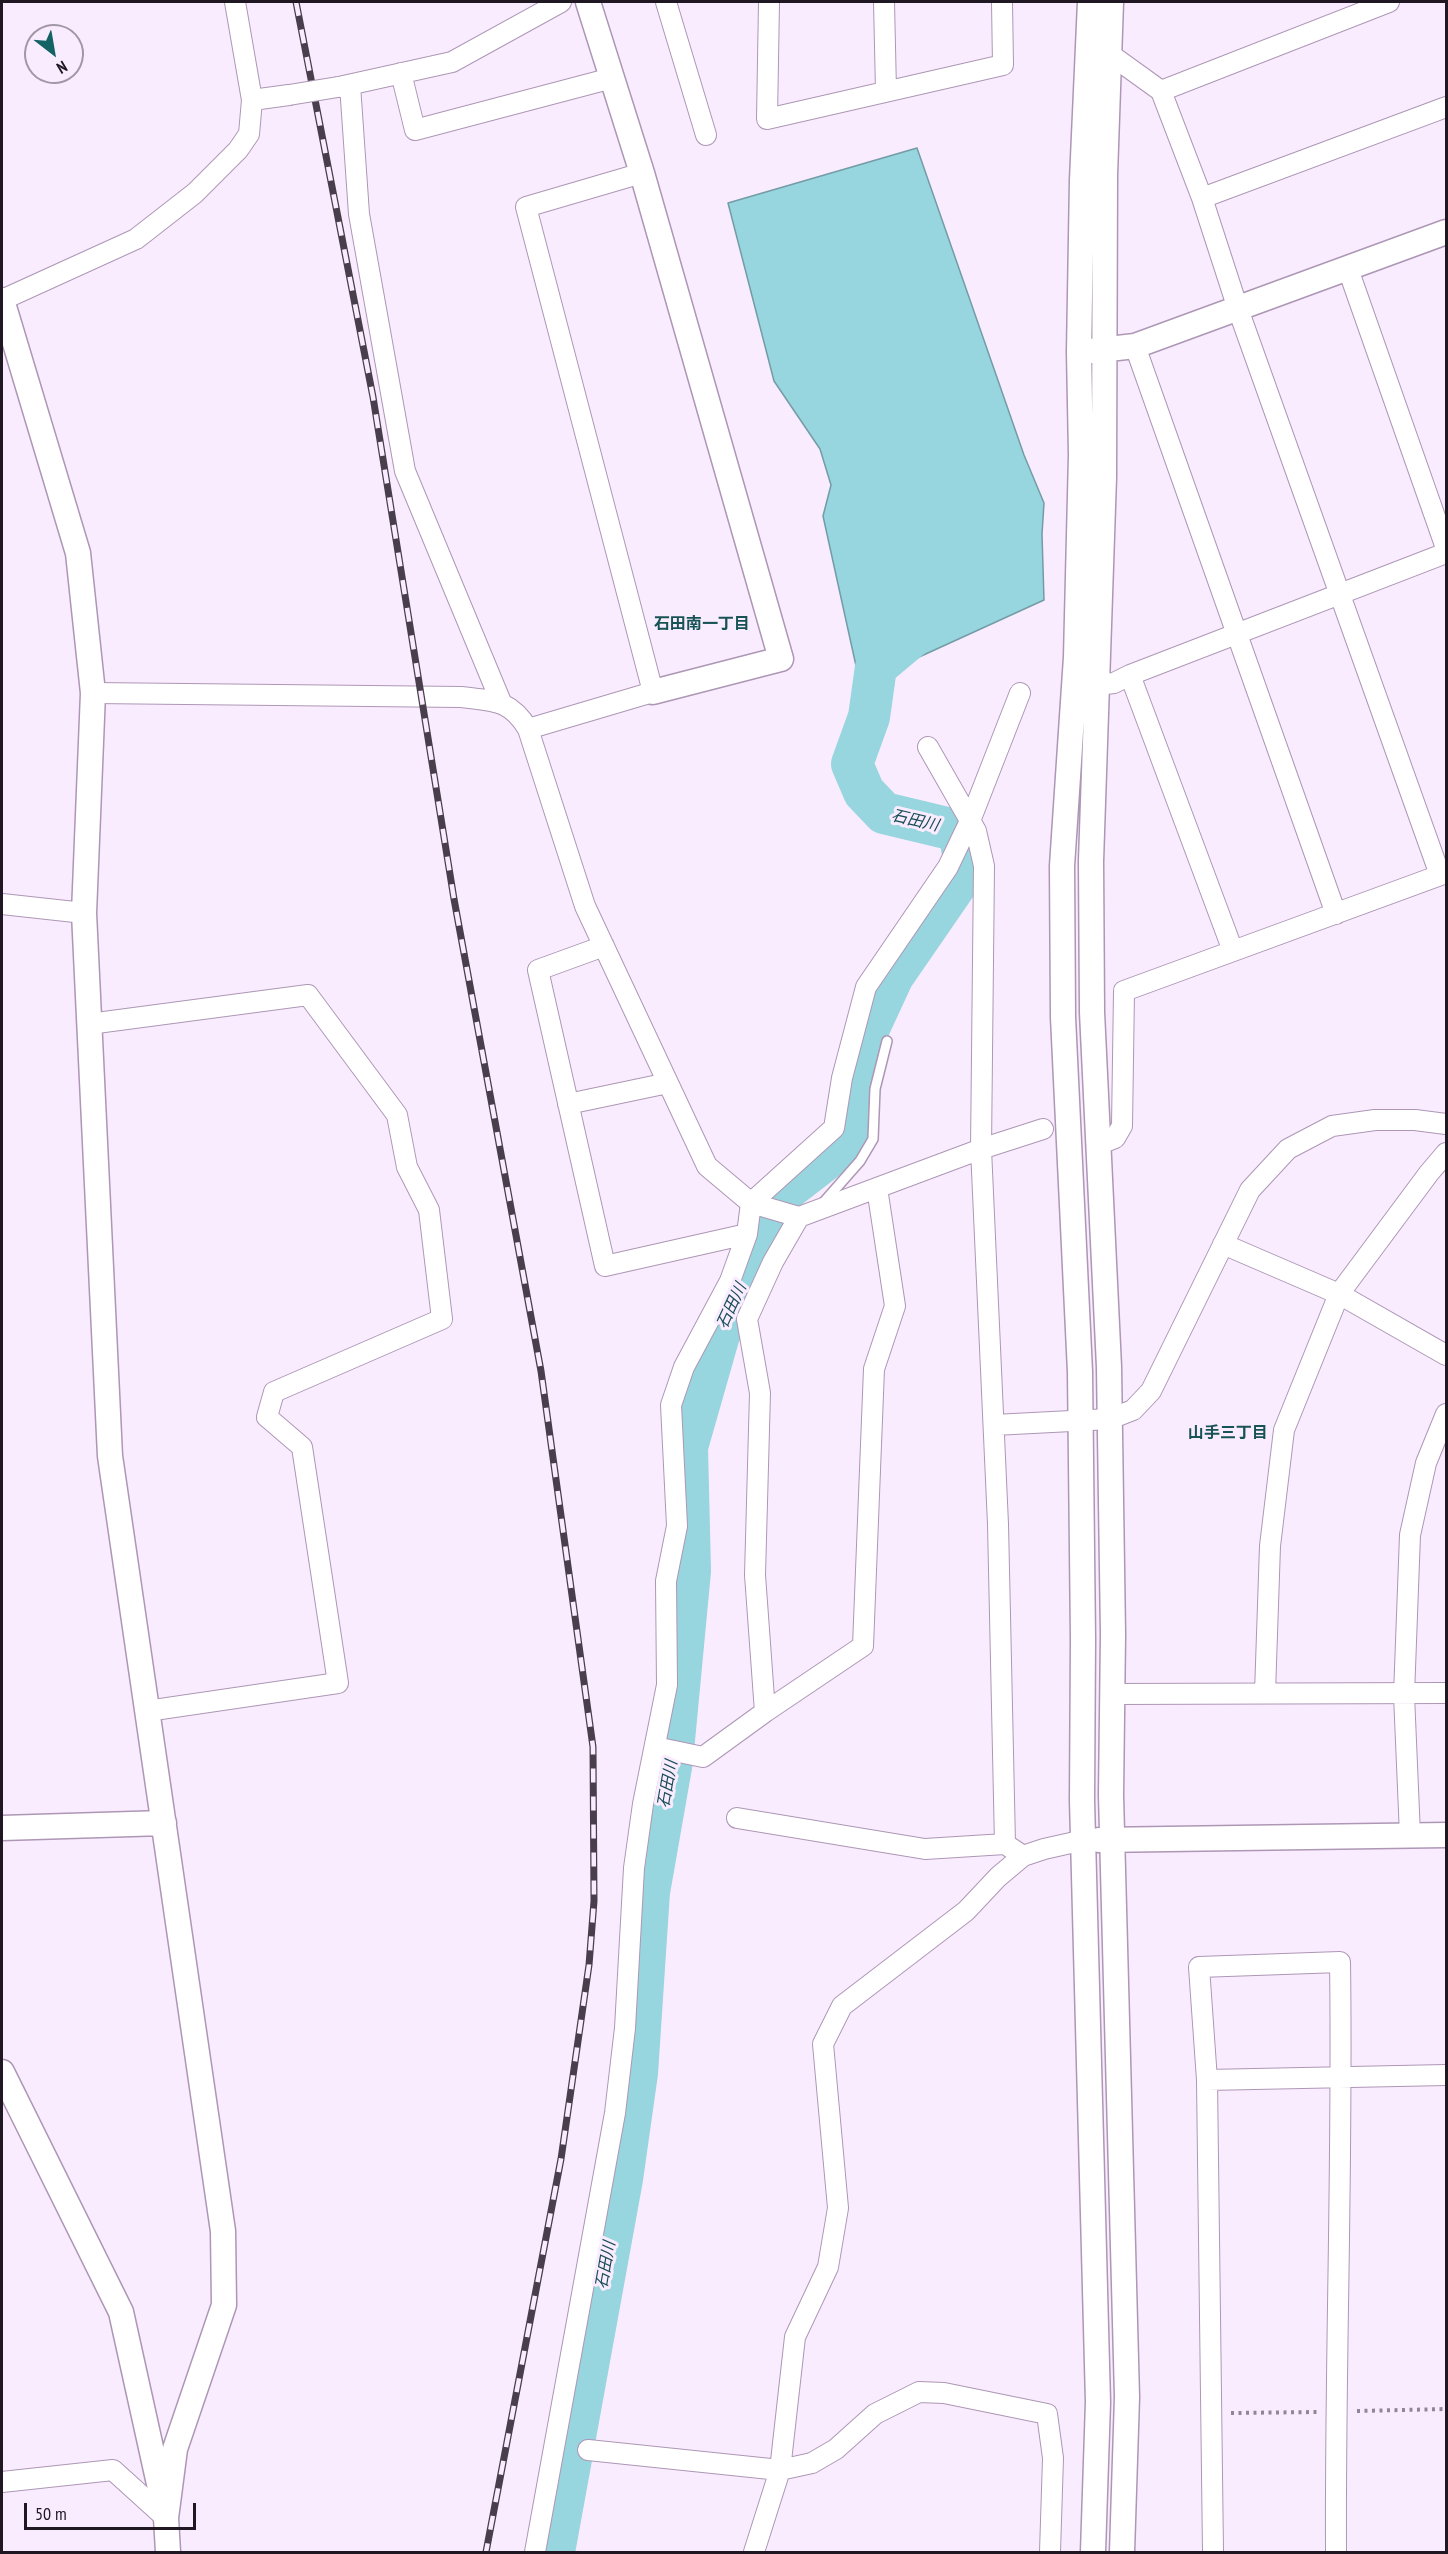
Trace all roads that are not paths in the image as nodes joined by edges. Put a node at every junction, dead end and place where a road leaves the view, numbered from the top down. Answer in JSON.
{"nodes":[{"id":1,"x":235,"y":2,"type":"edge"},
{"id":2,"x":561,"y":2,"type":"edge"},
{"id":3,"x":588,"y":2,"type":"edge"},
{"id":4,"x":666,"y":2,"type":"edge"},
{"id":5,"x":769,"y":2,"type":"edge"},
{"id":6,"x":884,"y":2,"type":"edge"},
{"id":7,"x":1002,"y":2,"type":"edge"},
{"id":8,"x":1090,"y":2,"type":"edge"},
{"id":9,"x":1111,"y":2,"type":"edge"},
{"id":10,"x":1389,"y":2,"type":"edge"},
{"id":11,"x":1111,"y":55,"type":"junction"},
{"id":12,"x":401,"y":74,"type":"junction"},
{"id":13,"x":612,"y":78,"type":"junction"},
{"id":14,"x":344,"y":86,"type":"junction"},
{"id":15,"x":886,"y":91,"type":"junction"},
{"id":16,"x":1161,"y":91,"type":"junction"},
{"id":17,"x":252,"y":100,"type":"junction"},
{"id":18,"x":1446,"y":107,"type":"edge"},
{"id":19,"x":706,"y":135,"type":"dead end"},
{"id":20,"x":642,"y":173,"type":"junction"},
{"id":21,"x":1202,"y":198,"type":"junction"},
{"id":22,"x":1446,"y":232,"type":"edge"},
{"id":23,"x":1348,"y":268,"type":"junction"},
{"id":24,"x":2,"y":300,"type":"edge"},
{"id":25,"x":1238,"y":309,"type":"junction"},
{"id":26,"x":1135,"y":346,"type":"junction"},
{"id":27,"x":1106,"y":351,"type":"junction"},
{"id":28,"x":1079,"y":352,"type":"junction"},
{"id":29,"x":1446,"y":551,"type":"edge"},
{"id":30,"x":1340,"y":595,"type":"junction"},
{"id":31,"x":1237,"y":635,"type":"junction"},
{"id":32,"x":1130,"y":675,"type":"junction"},
{"id":33,"x":1097,"y":685,"type":"junction"},
{"id":34,"x":653,"y":692,"type":"junction"},
{"id":35,"x":93,"y":693,"type":"junction"},
{"id":36,"x":1020,"y":693,"type":"dead end"},
{"id":37,"x":501,"y":702,"type":"junction"},
{"id":38,"x":528,"y":729,"type":"junction"},
{"id":39,"x":928,"y":747,"type":"dead end"},
{"id":40,"x":970,"y":821,"type":"junction"},
{"id":41,"x":1443,"y":874,"type":"edge"},
{"id":42,"x":2,"y":904,"type":"edge"},
{"id":43,"x":84,"y":912,"type":"junction"},
{"id":44,"x":1335,"y":914,"type":"junction"},
{"id":45,"x":604,"y":946,"type":"junction"},
{"id":46,"x":1233,"y":951,"type":"junction"},
{"id":47,"x":89,"y":1024,"type":"junction"},
{"id":48,"x":887,"y":1041,"type":"dead end"},
{"id":49,"x":668,"y":1083,"type":"junction"},
{"id":50,"x":568,"y":1104,"type":"junction"},
{"id":51,"x":1446,"y":1124,"type":"edge"},
{"id":52,"x":1043,"y":1129,"type":"dead end"},
{"id":53,"x":1100,"y":1144,"type":"junction"},
{"id":54,"x":981,"y":1149,"type":"junction"},
{"id":55,"x":1446,"y":1153,"type":"edge"},
{"id":56,"x":877,"y":1188,"type":"junction"},
{"id":57,"x":751,"y":1203,"type":"junction"},
{"id":58,"x":817,"y":1210,"type":"junction"},
{"id":59,"x":799,"y":1217,"type":"junction"},
{"id":60,"x":747,"y":1234,"type":"junction"},
{"id":61,"x":1223,"y":1244,"type":"junction"},
{"id":62,"x":730,"y":1281,"type":"junction"},
{"id":63,"x":1339,"y":1293,"type":"junction"},
{"id":64,"x":747,"y":1319,"type":"junction"},
{"id":65,"x":1446,"y":1355,"type":"edge"},
{"id":66,"x":1446,"y":1414,"type":"edge"},
{"id":67,"x":1110,"y":1419,"type":"junction"},
{"id":68,"x":1080,"y":1421,"type":"junction"},
{"id":69,"x":994,"y":1425,"type":"junction"},
{"id":70,"x":1265,"y":1693,"type":"junction"},
{"id":71,"x":1446,"y":1693,"type":"edge"},
{"id":72,"x":1113,"y":1694,"type":"junction"},
{"id":73,"x":1404,"y":1695,"type":"junction"},
{"id":74,"x":147,"y":1711,"type":"junction"},
{"id":75,"x":765,"y":1712,"type":"junction"},
{"id":76,"x":655,"y":1747,"type":"junction"},
{"id":77,"x":737,"y":1818,"type":"dead end"},
{"id":78,"x":164,"y":1823,"type":"junction"},
{"id":79,"x":2,"y":1828,"type":"edge"},
{"id":80,"x":1410,"y":1835,"type":"junction"},
{"id":81,"x":1446,"y":1835,"type":"edge"},
{"id":82,"x":1114,"y":1839,"type":"junction"},
{"id":83,"x":1084,"y":1840,"type":"junction"},
{"id":84,"x":1005,"y":1844,"type":"junction"},
{"id":85,"x":1023,"y":1856,"type":"junction"},
{"id":86,"x":2,"y":2072,"type":"edge"},
{"id":87,"x":1446,"y":2075,"type":"edge"},
{"id":88,"x":1342,"y":2077,"type":"junction"},
{"id":89,"x":1207,"y":2080,"type":"junction"},
{"id":90,"x":588,"y":2450,"type":"dead end"},
{"id":91,"x":780,"y":2470,"type":"junction"},
{"id":92,"x":2,"y":2482,"type":"edge"},
{"id":93,"x":166,"y":2518,"type":"junction"},
{"id":94,"x":168,"y":2553,"type":"edge"},
{"id":95,"x":535,"y":2553,"type":"edge"},
{"id":96,"x":754,"y":2553,"type":"edge"},
{"id":97,"x":1050,"y":2553,"type":"edge"},
{"id":98,"x":1093,"y":2553,"type":"edge"},
{"id":99,"x":1122,"y":2553,"type":"edge"},
{"id":100,"x":1213,"y":2553,"type":"edge"},
{"id":101,"x":1336,"y":2553,"type":"edge"}],
"edges":[{"from":1,"to":17,"type":"street"},
{"from":2,"to":12,"type":"street"},
{"from":3,"to":13,"type":"street"},
{"from":4,"to":19,"type":"street"},
{"from":5,"to":15,"type":"street"},
{"from":6,"to":15,"type":"street"},
{"from":7,"to":15,"type":"street"},
{"from":8,"to":28,"type":"street"},
{"from":9,"to":11,"type":"street"},
{"from":10,"to":16,"type":"street"},
{"from":11,"to":16,"type":"street"},
{"from":11,"to":27,"type":"street"},
{"from":12,"to":13,"type":"street"},
{"from":12,"to":14,"type":"street"},
{"from":13,"to":20,"type":"street"},
{"from":14,"to":17,"type":"street","bridge":true},
{"from":14,"to":37,"type":"street"},
{"from":16,"to":21,"type":"street"},
{"from":17,"to":24,"type":"street"},
{"from":18,"to":21,"type":"street"},
{"from":20,"to":34,"type":"street"},
{"from":20,"to":34,"type":"street"},
{"from":21,"to":25,"type":"street"},
{"from":22,"to":23,"type":"street"},
{"from":23,"to":25,"type":"street"},
{"from":23,"to":29,"type":"street"},
{"from":24,"to":35,"type":"street"},
{"from":25,"to":26,"type":"street"},
{"from":25,"to":30,"type":"street"},
{"from":26,"to":27,"type":"street"},
{"from":26,"to":31,"type":"street"},
{"from":27,"to":28,"type":"street"},
{"from":27,"to":33,"type":"street"},
{"from":28,"to":68,"type":"street"},
{"from":29,"to":30,"type":"street"},
{"from":30,"to":31,"type":"street"},
{"from":30,"to":41,"type":"street"},
{"from":31,"to":32,"type":"street"},
{"from":31,"to":44,"type":"street"},
{"from":32,"to":33,"type":"street"},
{"from":32,"to":46,"type":"street"},
{"from":33,"to":53,"type":"street"},
{"from":34,"to":38,"type":"street"},
{"from":35,"to":37,"type":"street"},
{"from":35,"to":43,"type":"street"},
{"from":36,"to":40,"type":"street"},
{"from":37,"to":38,"type":"street"},
{"from":38,"to":45,"type":"street"},
{"from":39,"to":40,"type":"street"},
{"from":40,"to":54,"type":"street"},
{"from":40,"to":57,"type":"street"},
{"from":41,"to":44,"type":"street"},
{"from":42,"to":43,"type":"street"},
{"from":43,"to":47,"type":"street"},
{"from":44,"to":46,"type":"street"},
{"from":45,"to":49,"type":"street"},
{"from":45,"to":50,"type":"street"},
{"from":46,"to":53,"type":"street"},
{"from":47,"to":74,"type":"street"},
{"from":47,"to":74,"type":"street"},
{"from":48,"to":58,"type":"lane"},
{"from":49,"to":50,"type":"street"},
{"from":49,"to":57,"type":"street"},
{"from":50,"to":60,"type":"street"},
{"from":51,"to":61,"type":"street"},
{"from":52,"to":54,"type":"street"},
{"from":53,"to":67,"type":"street"},
{"from":54,"to":56,"type":"street"},
{"from":54,"to":69,"type":"street"},
{"from":55,"to":63,"type":"street"},
{"from":56,"to":58,"type":"street"},
{"from":56,"to":75,"type":"street"},
{"from":57,"to":59,"type":"street"},
{"from":57,"to":60,"type":"street"},
{"from":58,"to":59,"type":"street"},
{"from":59,"to":64,"type":"street"},
{"from":60,"to":62,"type":"street"},
{"from":61,"to":63,"type":"street"},
{"from":61,"to":67,"type":"street"},
{"from":62,"to":64,"type":"street"},
{"from":62,"to":76,"type":"street"},
{"from":63,"to":65,"type":"street"},
{"from":63,"to":70,"type":"street"},
{"from":64,"to":75,"type":"street"},
{"from":66,"to":73,"type":"street"},
{"from":67,"to":68,"type":"street"},
{"from":67,"to":72,"type":"street"},
{"from":68,"to":69,"type":"street"},
{"from":68,"to":83,"type":"street"},
{"from":69,"to":84,"type":"street"},
{"from":70,"to":72,"type":"street"},
{"from":70,"to":73,"type":"street"},
{"from":71,"to":73,"type":"street"},
{"from":72,"to":82,"type":"street"},
{"from":73,"to":80,"type":"street"},
{"from":74,"to":78,"type":"street"},
{"from":75,"to":76,"type":"street"},
{"from":76,"to":95,"type":"street"},
{"from":77,"to":84,"type":"street"},
{"from":78,"to":79,"type":"street"},
{"from":78,"to":93,"type":"street"},
{"from":80,"to":81,"type":"street"},
{"from":80,"to":82,"type":"street"},
{"from":82,"to":83,"type":"street"},
{"from":82,"to":99,"type":"street"},
{"from":83,"to":85,"type":"street"},
{"from":83,"to":98,"type":"street"},
{"from":84,"to":85,"type":"street"},
{"from":85,"to":91,"type":"street"},
{"from":86,"to":93,"type":"street"},
{"from":87,"to":88,"type":"street"},
{"from":88,"to":89,"type":"street"},
{"from":88,"to":89,"type":"street"},
{"from":88,"to":101,"type":"street"},
{"from":89,"to":100,"type":"street"},
{"from":90,"to":91,"type":"street"},
{"from":91,"to":96,"type":"street"},
{"from":91,"to":97,"type":"street"},
{"from":92,"to":93,"type":"street"},
{"from":93,"to":94,"type":"street"}]}
